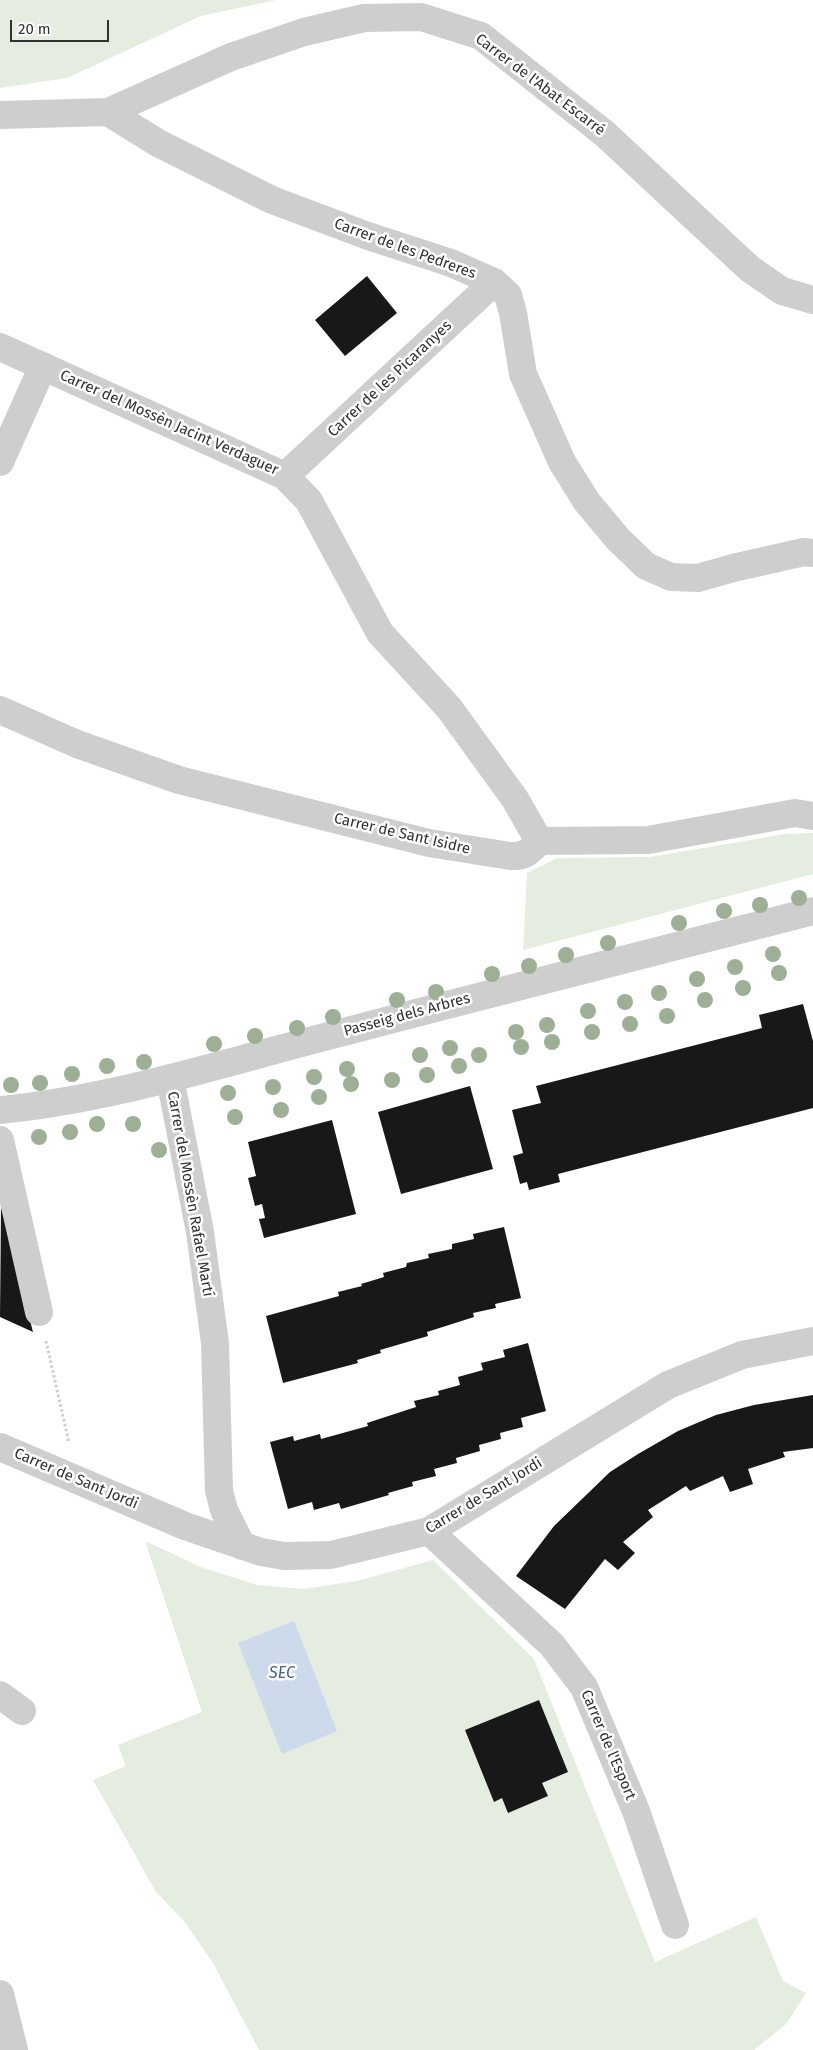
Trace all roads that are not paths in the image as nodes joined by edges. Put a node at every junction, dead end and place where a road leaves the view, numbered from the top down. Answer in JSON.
{"nodes":[{"id":1,"x":108,"y":112,"type":"junction"},
{"id":2,"x":0,"y":115,"type":"edge"},
{"id":3,"x":494,"y":282,"type":"junction"},
{"id":4,"x":813,"y":300,"type":"edge"},
{"id":5,"x":0,"y":347,"type":"edge"},
{"id":6,"x":43,"y":366,"type":"junction"},
{"id":7,"x":0,"y":462,"type":"edge"},
{"id":8,"x":285,"y":476,"type":"junction"},
{"id":9,"x":813,"y":552,"type":"edge"},
{"id":10,"x":0,"y":710,"type":"edge"},
{"id":11,"x":813,"y":816,"type":"edge"},
{"id":12,"x":540,"y":841,"type":"junction"},
{"id":13,"x":813,"y":911,"type":"edge"},
{"id":14,"x":170,"y":1078,"type":"junction"},
{"id":15,"x":0,"y":1110,"type":"edge"},
{"id":16,"x":0,"y":1140,"type":"edge"},
{"id":17,"x":39,"y":1312,"type":"road end"},
{"id":18,"x":813,"y":1341,"type":"edge"},
{"id":19,"x":0,"y":1447,"type":"edge"},
{"id":20,"x":429,"y":1532,"type":"junction"},
{"id":21,"x":242,"y":1546,"type":"junction"},
{"id":22,"x":0,"y":1695,"type":"edge"},
{"id":23,"x":22,"y":1711,"type":"dead end"},
{"id":24,"x":675,"y":1925,"type":"dead end"},
{"id":25,"x":0,"y":1994,"type":"edge"},
{"id":26,"x":14,"y":2050,"type":"edge"}],
"edges":[{"from":1,"to":2,"type":"street"},
{"from":1,"to":3,"type":"street","name":"Carrer de les Pedreres"},
{"from":1,"to":4,"type":"street","name":"Carrer de l'Abat Escarré"},
{"from":3,"to":8,"type":"street","name":"Carrer de les Picaranyes"},
{"from":3,"to":9,"type":"street","name":"Carrer de les Pedreres"},
{"from":5,"to":6,"type":"street","name":"Carrer del Mossèn Jacint Verdaguer"},
{"from":6,"to":7,"type":"street"},
{"from":6,"to":8,"type":"street","name":"Carrer del Mossèn Jacint Verdaguer"},
{"from":8,"to":12,"type":"street","name":"Carrer del Mossèn Jacint Verdaguer"},
{"from":10,"to":12,"type":"street","name":"Carrer de Sant Isidre"},
{"from":11,"to":12,"type":"street"},
{"from":13,"to":14,"type":"street","name":"Passeig dels Arbres"},
{"from":14,"to":15,"type":"street","name":"Passeig dels Arbres"},
{"from":14,"to":21,"type":"street","name":"Carrer del Mossèn Rafael Martí"},
{"from":16,"to":17,"type":"street"},
{"from":18,"to":20,"type":"street","name":"Carrer de Sant Jordi"},
{"from":19,"to":21,"type":"street","name":"Carrer de Sant Jordi"},
{"from":20,"to":21,"type":"street","name":"Carrer de Sant Jordi"},
{"from":20,"to":24,"type":"street","name":"Carrer de l'Esport"},
{"from":22,"to":23,"type":"street"},
{"from":25,"to":26,"type":"street"}]}
